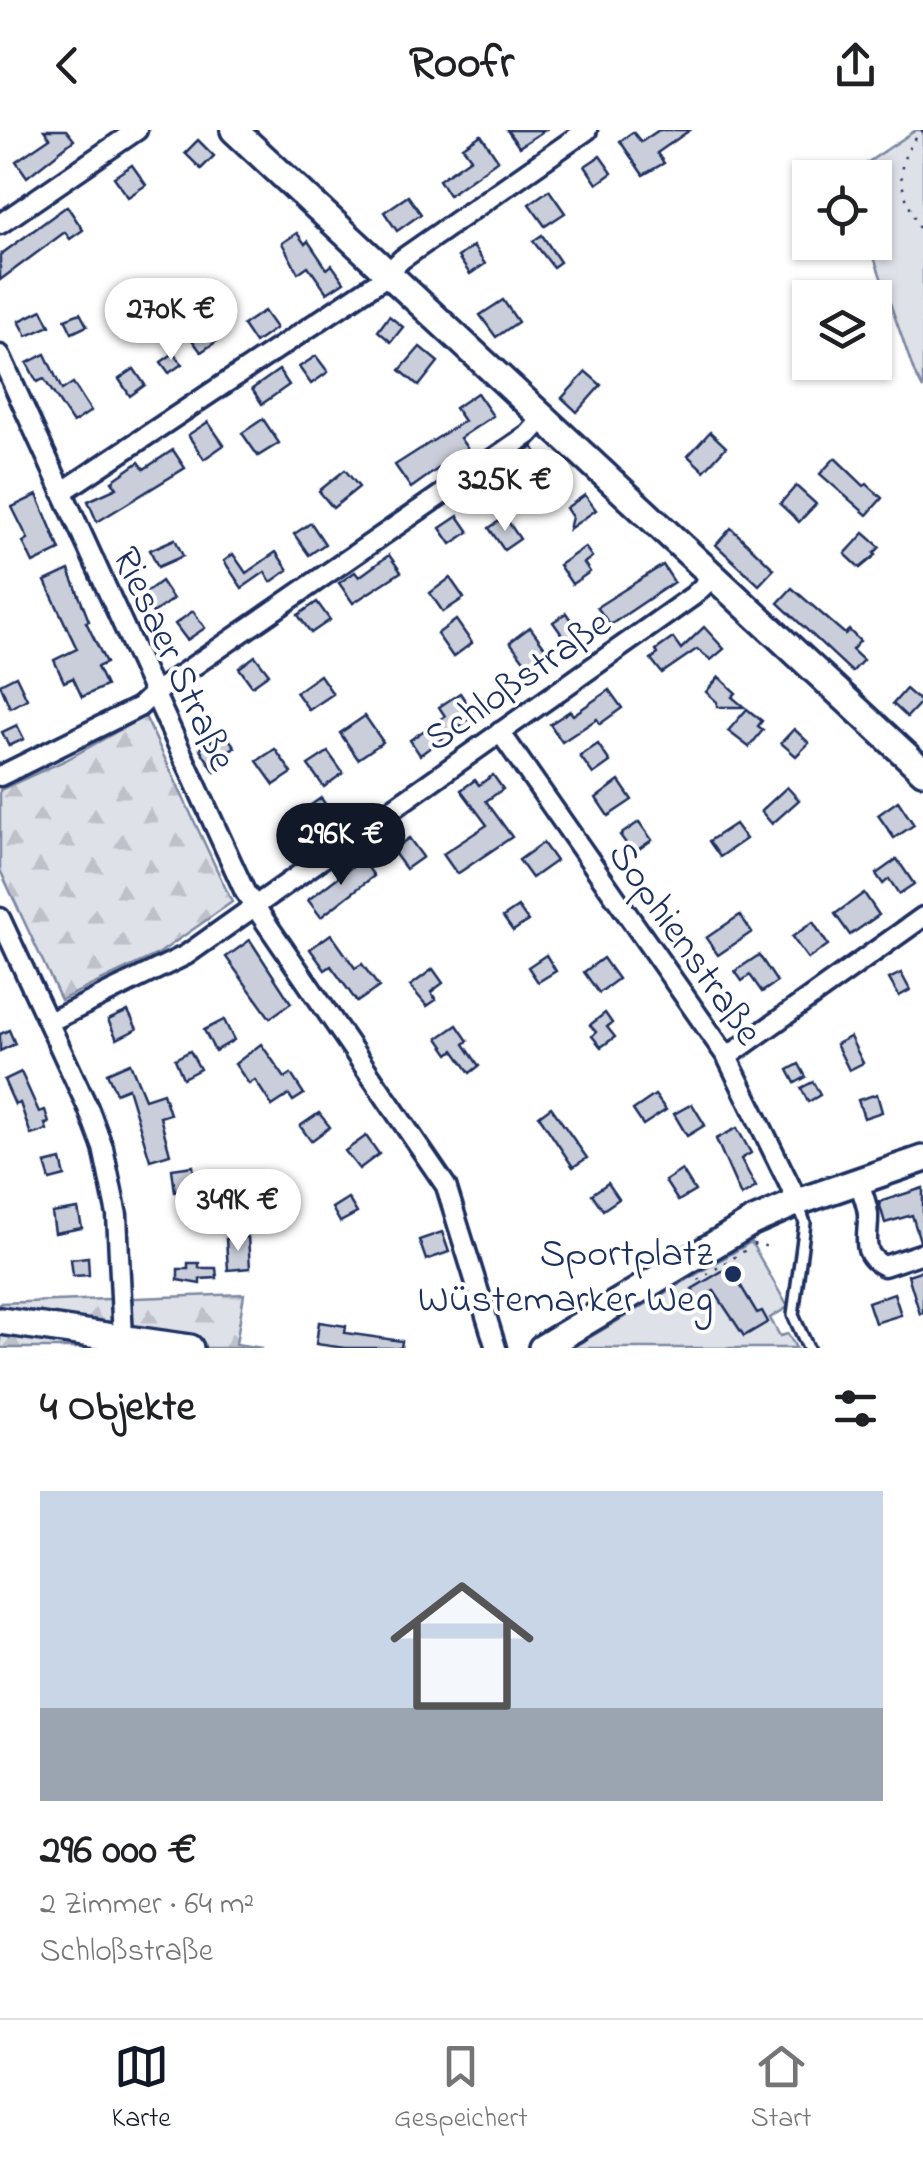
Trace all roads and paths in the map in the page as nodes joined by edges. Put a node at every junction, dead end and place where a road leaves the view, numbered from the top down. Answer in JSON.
{"nodes":[{"id":1,"x":137,"y":130,"type":"edge"},
{"id":2,"x":234,"y":130,"type":"edge"},
{"id":3,"x":587,"y":130,"type":"edge"},
{"id":4,"x":923,"y":130,"type":"edge"},
{"id":5,"x":0,"y":224,"type":"edge"},
{"id":6,"x":923,"y":238,"type":"edge"},
{"id":7,"x":388,"y":272,"type":"junction"},
{"id":8,"x":0,"y":356,"type":"edge"},
{"id":9,"x":544,"y":417,"type":"junction"},
{"id":10,"x":62,"y":492,"type":"junction"},
{"id":11,"x":714,"y":576,"type":"junction"},
{"id":12,"x":153,"y":694,"type":"junction"},
{"id":13,"x":500,"y":732,"type":"junction"},
{"id":14,"x":923,"y":771,"type":"edge"},
{"id":15,"x":0,"y":776,"type":"edge"},
{"id":16,"x":254,"y":908,"type":"junction"},
{"id":17,"x":923,"y":917,"type":"edge"},
{"id":18,"x":0,"y":918,"type":"edge"},
{"id":19,"x":49,"y":1022,"type":"junction"},
{"id":20,"x":727,"y":1058,"type":"junction"},
{"id":21,"x":923,"y":1159,"type":"edge"},
{"id":22,"x":858,"y":1181,"type":"junction"},
{"id":23,"x":798,"y":1202,"type":"junction"},
{"id":24,"x":752,"y":1244,"type":"dead end"},
{"id":25,"x":771,"y":1246,"type":"dead end"},
{"id":26,"x":923,"y":1254,"type":"edge"},
{"id":27,"x":0,"y":1321,"type":"edge"},
{"id":28,"x":123,"y":1338,"type":"junction"},
{"id":29,"x":190,"y":1348,"type":"edge"},
{"id":30,"x":496,"y":1348,"type":"edge"},
{"id":31,"x":542,"y":1348,"type":"edge"},
{"id":32,"x":808,"y":1348,"type":"edge"}],
"edges":[{"from":1,"to":5,"type":"street"},
{"from":2,"to":7,"type":"street"},
{"from":3,"to":7,"type":"street"},
{"from":4,"to":6,"type":"path"},
{"from":7,"to":9,"type":"street"},
{"from":7,"to":10,"type":"street"},
{"from":8,"to":10,"type":"street","name":"Riesaer Straße"},
{"from":9,"to":11,"type":"street"},
{"from":9,"to":12,"type":"street"},
{"from":10,"to":12,"type":"street","name":"Riesaer Straße"},
{"from":11,"to":13,"type":"street","name":"Schloßstraße"},
{"from":11,"to":14,"type":"street"},
{"from":12,"to":15,"type":"street"},
{"from":12,"to":16,"type":"street","name":"Riesaer Straße"},
{"from":13,"to":16,"type":"street","name":"Schloßstraße"},
{"from":13,"to":20,"type":"street","name":"Sophienstraße"},
{"from":16,"to":19,"type":"street","name":"Schloßstraße"},
{"from":16,"to":30,"type":"street","name":"Riesaer Straße"},
{"from":17,"to":20,"type":"street"},
{"from":18,"to":19,"type":"street"},
{"from":19,"to":28,"type":"street"},
{"from":20,"to":23,"type":"street","name":"Sophienstraße"},
{"from":21,"to":22,"type":"street"},
{"from":22,"to":23,"type":"street"},
{"from":22,"to":26,"type":"street"},
{"from":23,"to":31,"type":"street"},
{"from":23,"to":32,"type":"lane"},
{"from":24,"to":25,"type":"path"},
{"from":27,"to":28,"type":"street"},
{"from":28,"to":29,"type":"street"}]}
